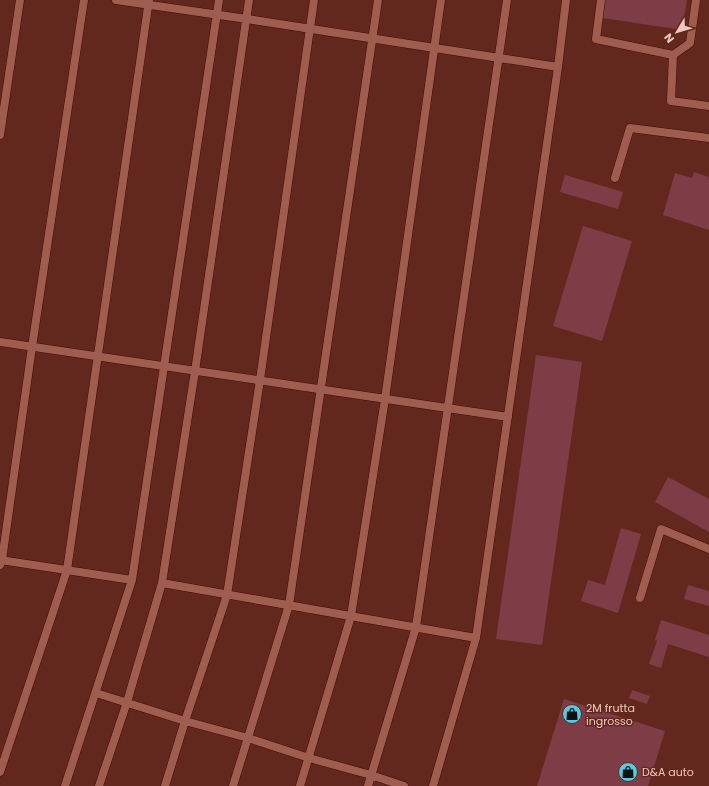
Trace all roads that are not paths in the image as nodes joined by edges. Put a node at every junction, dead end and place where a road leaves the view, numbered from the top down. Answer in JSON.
{"nodes":[{"id":1,"x":20,"y":0,"type":"edge"},
{"id":2,"x":84,"y":0,"type":"edge"},
{"id":3,"x":116,"y":0,"type":"edge"},
{"id":4,"x":218,"y":0,"type":"edge"},
{"id":5,"x":249,"y":0,"type":"edge"},
{"id":6,"x":314,"y":0,"type":"edge"},
{"id":7,"x":378,"y":0,"type":"edge"},
{"id":8,"x":442,"y":0,"type":"edge"},
{"id":9,"x":507,"y":0,"type":"edge"},
{"id":10,"x":566,"y":0,"type":"edge"},
{"id":11,"x":601,"y":0,"type":"edge"},
{"id":12,"x":696,"y":0,"type":"edge"},
{"id":13,"x":148,"y":2,"type":"edge"},
{"id":14,"x":220,"y":15,"type":"junction"},
{"id":15,"x":247,"y":19,"type":"junction"},
{"id":16,"x":310,"y":29,"type":"junction"},
{"id":17,"x":372,"y":39,"type":"junction"},
{"id":18,"x":434,"y":48,"type":"junction"},
{"id":19,"x":674,"y":55,"type":"junction"},
{"id":20,"x":499,"y":58,"type":"junction"},
{"id":21,"x":558,"y":67,"type":"junction"},
{"id":22,"x":709,"y":106,"type":"edge"},
{"id":23,"x":0,"y":135,"type":"edge"},
{"id":24,"x":709,"y":138,"type":"edge"},
{"id":25,"x":614,"y":178,"type":"dead end"},
{"id":26,"x":0,"y":342,"type":"edge"},
{"id":27,"x":32,"y":347,"type":"junction"},
{"id":28,"x":97,"y":356,"type":"junction"},
{"id":29,"x":168,"y":367,"type":"junction"},
{"id":30,"x":191,"y":370,"type":"junction"},
{"id":31,"x":260,"y":380,"type":"junction"},
{"id":32,"x":321,"y":389,"type":"junction"},
{"id":33,"x":385,"y":399,"type":"junction"},
{"id":34,"x":448,"y":408,"type":"junction"},
{"id":35,"x":508,"y":417,"type":"junction"},
{"id":36,"x":709,"y":549,"type":"edge"},
{"id":37,"x":0,"y":561,"type":"edge"},
{"id":38,"x":67,"y":570,"type":"junction"},
{"id":39,"x":132,"y":580,"type":"junction"},
{"id":40,"x":162,"y":583,"type":"junction"},
{"id":41,"x":228,"y":595,"type":"junction"},
{"id":42,"x":640,"y":598,"type":"dead end"},
{"id":43,"x":289,"y":605,"type":"junction"},
{"id":44,"x":351,"y":616,"type":"junction"},
{"id":45,"x":416,"y":627,"type":"junction"},
{"id":46,"x":476,"y":638,"type":"junction"},
{"id":47,"x":100,"y":694,"type":"junction"},
{"id":48,"x":123,"y":700,"type":"junction"},
{"id":49,"x":186,"y":721,"type":"junction"},
{"id":50,"x":248,"y":738,"type":"junction"},
{"id":51,"x":309,"y":758,"type":"junction"},
{"id":52,"x":0,"y":772,"type":"edge"},
{"id":53,"x":371,"y":775,"type":"junction"},
{"id":54,"x":65,"y":786,"type":"edge"},
{"id":55,"x":99,"y":786,"type":"edge"},
{"id":56,"x":165,"y":786,"type":"edge"},
{"id":57,"x":234,"y":786,"type":"edge"},
{"id":58,"x":300,"y":786,"type":"edge"},
{"id":59,"x":368,"y":786,"type":"edge"},
{"id":60,"x":404,"y":786,"type":"edge"},
{"id":61,"x":433,"y":786,"type":"edge"}],
"edges":[{"from":1,"to":23,"type":"lane"},
{"from":2,"to":27,"type":"lane"},
{"from":3,"to":13,"type":"lane"},
{"from":4,"to":14,"type":"lane"},
{"from":5,"to":15,"type":"lane"},
{"from":6,"to":16,"type":"lane"},
{"from":7,"to":17,"type":"lane"},
{"from":8,"to":18,"type":"lane"},
{"from":9,"to":20,"type":"lane"},
{"from":10,"to":21,"type":"lane"},
{"from":11,"to":19,"type":"lane"},
{"from":12,"to":19,"type":"lane"},
{"from":13,"to":14,"type":"lane"},
{"from":13,"to":28,"type":"lane"},
{"from":14,"to":15,"type":"lane"},
{"from":14,"to":29,"type":"lane"},
{"from":15,"to":16,"type":"lane"},
{"from":15,"to":30,"type":"lane"},
{"from":16,"to":17,"type":"lane"},
{"from":16,"to":31,"type":"lane"},
{"from":17,"to":18,"type":"lane"},
{"from":17,"to":32,"type":"lane"},
{"from":18,"to":20,"type":"lane"},
{"from":18,"to":33,"type":"lane"},
{"from":19,"to":22,"type":"lane"},
{"from":20,"to":21,"type":"lane"},
{"from":20,"to":34,"type":"lane"},
{"from":21,"to":35,"type":"lane"},
{"from":24,"to":25,"type":"lane"},
{"from":26,"to":27,"type":"lane"},
{"from":27,"to":28,"type":"lane"},
{"from":27,"to":37,"type":"lane"},
{"from":28,"to":29,"type":"lane"},
{"from":28,"to":38,"type":"lane"},
{"from":29,"to":30,"type":"lane"},
{"from":29,"to":39,"type":"lane"},
{"from":30,"to":31,"type":"lane"},
{"from":30,"to":40,"type":"lane"},
{"from":31,"to":32,"type":"lane"},
{"from":31,"to":41,"type":"lane"},
{"from":32,"to":33,"type":"lane"},
{"from":32,"to":43,"type":"lane"},
{"from":33,"to":34,"type":"lane"},
{"from":33,"to":44,"type":"lane"},
{"from":34,"to":35,"type":"lane"},
{"from":34,"to":45,"type":"lane"},
{"from":35,"to":46,"type":"lane"},
{"from":36,"to":42,"type":"lane"},
{"from":37,"to":38,"type":"lane"},
{"from":38,"to":39,"type":"lane"},
{"from":38,"to":52,"type":"lane"},
{"from":39,"to":47,"type":"lane"},
{"from":40,"to":41,"type":"lane"},
{"from":40,"to":48,"type":"lane"},
{"from":41,"to":43,"type":"lane"},
{"from":41,"to":49,"type":"lane"},
{"from":43,"to":44,"type":"lane"},
{"from":43,"to":50,"type":"lane"},
{"from":44,"to":45,"type":"lane"},
{"from":44,"to":51,"type":"lane"},
{"from":45,"to":46,"type":"lane"},
{"from":45,"to":53,"type":"lane"},
{"from":46,"to":61,"type":"lane"},
{"from":47,"to":48,"type":"lane"},
{"from":47,"to":54,"type":"lane"},
{"from":48,"to":49,"type":"lane"},
{"from":48,"to":55,"type":"lane"},
{"from":49,"to":50,"type":"lane"},
{"from":49,"to":56,"type":"lane"},
{"from":50,"to":51,"type":"lane"},
{"from":50,"to":57,"type":"lane"},
{"from":51,"to":53,"type":"lane"},
{"from":51,"to":58,"type":"lane"},
{"from":53,"to":59,"type":"lane"},
{"from":53,"to":60,"type":"lane"}]}
